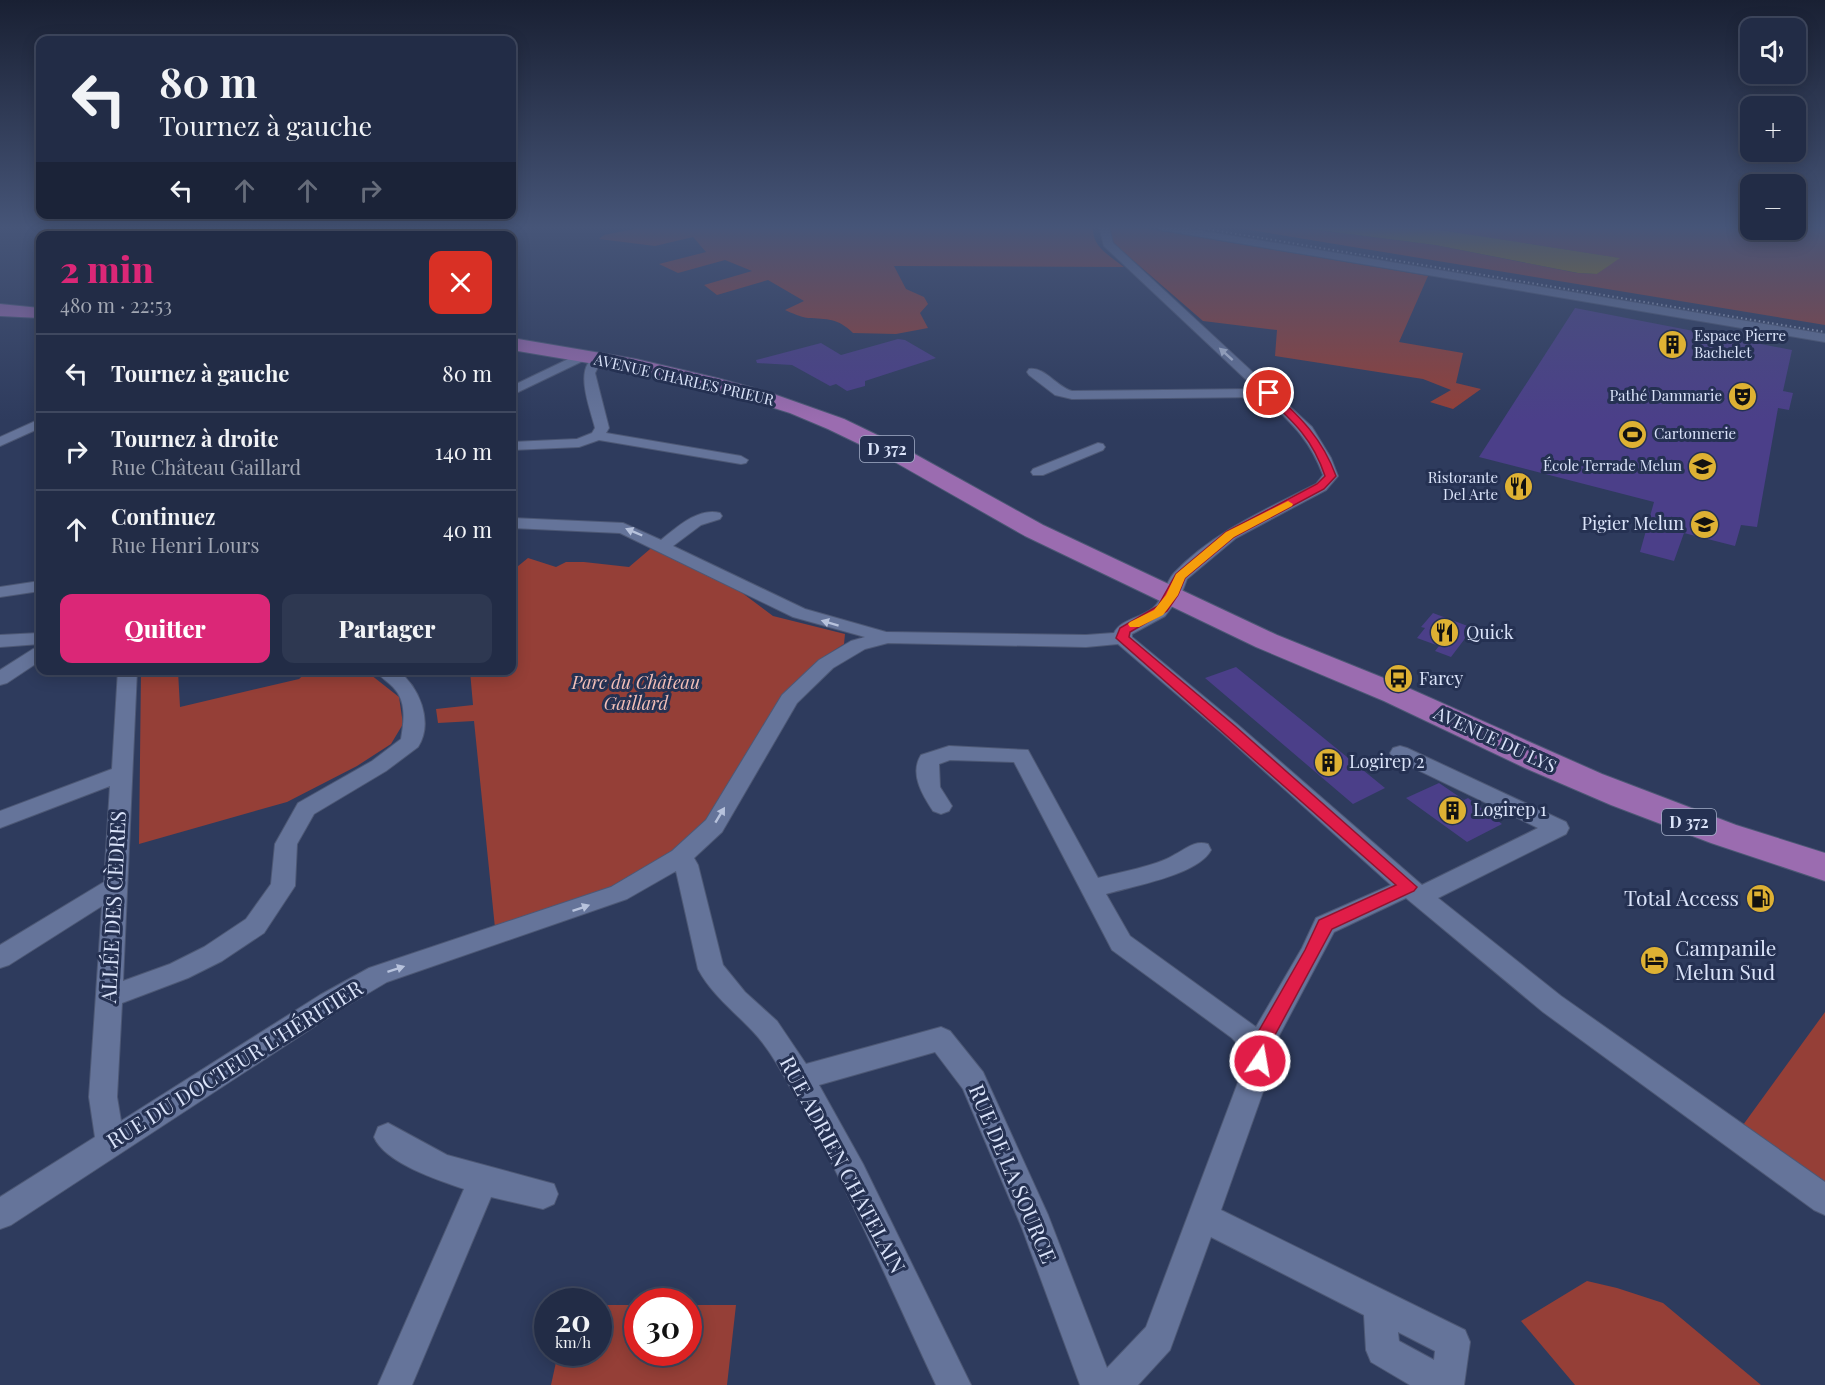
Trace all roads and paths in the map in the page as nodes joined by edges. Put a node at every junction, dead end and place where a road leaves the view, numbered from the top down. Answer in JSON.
{"nodes":[{"id":1,"x":1159,"y":292,"type":"edge"},
{"id":2,"x":1548,"y":292,"type":"edge"},
{"id":3,"x":0,"y":310,"type":"edge"},
{"id":4,"x":36,"y":313,"type":"edge"},
{"id":5,"x":1825,"y":338,"type":"edge"},
{"id":6,"x":516,"y":345,"type":"edge"},
{"id":7,"x":591,"y":357,"type":"junction"},
{"id":8,"x":1033,"y":372,"type":"dead end"},
{"id":9,"x":516,"y":389,"type":"edge"},
{"id":10,"x":1269,"y":393,"type":"junction"},
{"id":11,"x":36,"y":425,"type":"edge"},
{"id":12,"x":0,"y":431,"type":"edge"},
{"id":13,"x":23,"y":431,"type":"junction"},
{"id":14,"x":598,"y":436,"type":"junction"},
{"id":15,"x":0,"y":442,"type":"edge"},
{"id":16,"x":516,"y":446,"type":"edge"},
{"id":17,"x":1098,"y":447,"type":"dead end"},
{"id":18,"x":741,"y":460,"type":"dead end"},
{"id":19,"x":1038,"y":472,"type":"dead end"},
{"id":20,"x":714,"y":516,"type":"dead end"},
{"id":21,"x":516,"y":523,"type":"edge"},
{"id":22,"x":663,"y":546,"type":"junction"},
{"id":23,"x":36,"y":587,"type":"edge"},
{"id":24,"x":0,"y":592,"type":"edge"},
{"id":25,"x":1172,"y":595,"type":"junction"},
{"id":26,"x":857,"y":638,"type":"junction"},
{"id":27,"x":1122,"y":638,"type":"junction"},
{"id":28,"x":36,"y":639,"type":"edge"},
{"id":29,"x":0,"y":641,"type":"edge"},
{"id":30,"x":36,"y":656,"type":"edge"},
{"id":31,"x":128,"y":675,"type":"edge"},
{"id":32,"x":390,"y":675,"type":"edge"},
{"id":33,"x":0,"y":679,"type":"edge"},
{"id":34,"x":1400,"y":753,"type":"dead end"},
{"id":35,"x":122,"y":773,"type":"junction"},
{"id":36,"x":940,"y":806,"type":"dead end"},
{"id":37,"x":0,"y":820,"type":"edge"},
{"id":38,"x":1200,"y":850,"type":"dead end"},
{"id":39,"x":680,"y":857,"type":"junction"},
{"id":40,"x":1825,"y":867,"type":"edge"},
{"id":41,"x":116,"y":886,"type":"junction"},
{"id":42,"x":1092,"y":890,"type":"junction"},
{"id":43,"x":1414,"y":892,"type":"junction"},
{"id":44,"x":0,"y":958,"type":"edge"},
{"id":45,"x":108,"y":997,"type":"junction"},
{"id":46,"x":1258,"y":1048,"type":"junction"},
{"id":47,"x":800,"y":1078,"type":"junction"},
{"id":48,"x":388,"y":1137,"type":"dead end"},
{"id":49,"x":113,"y":1142,"type":"junction"},
{"id":50,"x":483,"y":1181,"type":"junction"},
{"id":51,"x":543,"y":1194,"type":"dead end"},
{"id":52,"x":1825,"y":1200,"type":"edge"},
{"id":53,"x":0,"y":1214,"type":"edge"},
{"id":54,"x":1203,"y":1217,"type":"junction"},
{"id":55,"x":395,"y":1385,"type":"edge"},
{"id":56,"x":954,"y":1385,"type":"edge"},
{"id":57,"x":1097,"y":1385,"type":"edge"},
{"id":58,"x":1116,"y":1385,"type":"edge"},
{"id":59,"x":1445,"y":1385,"type":"edge"}],
"edges":[{"from":10,"to":1,"type":"street","one_way":true},
{"from":2,"to":5,"type":"street"},
{"from":3,"to":4,"type":"main road"},
{"from":6,"to":7,"type":"main road","name":"AVENUE CHARLES PRIEUR","number":"D 372"},
{"from":7,"to":9,"type":"street"},
{"from":7,"to":14,"type":"street"},
{"from":7,"to":25,"type":"main road","name":"AVENUE CHARLES PRIEUR","number":"D 372"},
{"from":8,"to":10,"type":"street"},
{"from":10,"to":25,"type":"street"},
{"from":11,"to":13,"type":"street"},
{"from":12,"to":13,"type":"street"},
{"from":13,"to":15,"type":"street"},
{"from":14,"to":16,"type":"street"},
{"from":14,"to":18,"type":"street"},
{"from":17,"to":19,"type":"street"},
{"from":20,"to":22,"type":"street"},
{"from":22,"to":21,"type":"street","one_way":true},
{"from":26,"to":22,"type":"street","one_way":true},
{"from":23,"to":24,"type":"street"},
{"from":25,"to":27,"type":"street"},
{"from":25,"to":40,"type":"main road","name":"AVENUE DU LYS","number":"D 372"},
{"from":26,"to":27,"type":"street","name":"RUE DU DOCTEUR L'HÉRITIER"},
{"from":39,"to":26,"type":"street","name":"RUE DU DOCTEUR L'HÉRITIER","one_way":true},
{"from":27,"to":43,"type":"street"},
{"from":28,"to":29,"type":"street"},
{"from":30,"to":33,"type":"street"},
{"from":31,"to":35,"type":"street","name":"ALLÉE DES CÈDRES"},
{"from":32,"to":45,"type":"street"},
{"from":34,"to":43,"type":"street"},
{"from":35,"to":37,"type":"street"},
{"from":35,"to":41,"type":"street","name":"ALLÉE DES CÈDRES"},
{"from":36,"to":42,"type":"street"},
{"from":38,"to":42,"type":"street"},
{"from":39,"to":47,"type":"street","name":"RUE ADRIEN CHATELAIN"},
{"from":49,"to":39,"type":"street","name":"RUE DU DOCTEUR L'HÉRITIER","one_way":true},
{"from":41,"to":44,"type":"street"},
{"from":41,"to":45,"type":"street","name":"ALLÉE DES CÈDRES"},
{"from":42,"to":46,"type":"street"},
{"from":43,"to":46,"type":"street"},
{"from":43,"to":52,"type":"street"},
{"from":45,"to":49,"type":"street","name":"ALLÉE DES CÈDRES"},
{"from":46,"to":54,"type":"street"},
{"from":47,"to":56,"type":"street","name":"RUE ADRIEN CHATELAIN"},
{"from":47,"to":57,"type":"street","name":"RUE DE LA SOURCE"},
{"from":48,"to":50,"type":"street"},
{"from":49,"to":53,"type":"street","name":"RUE DU DOCTEUR L'HÉRITIER"},
{"from":50,"to":51,"type":"street"},
{"from":50,"to":55,"type":"street"},
{"from":54,"to":58,"type":"street"},
{"from":54,"to":59,"type":"street"}]}
